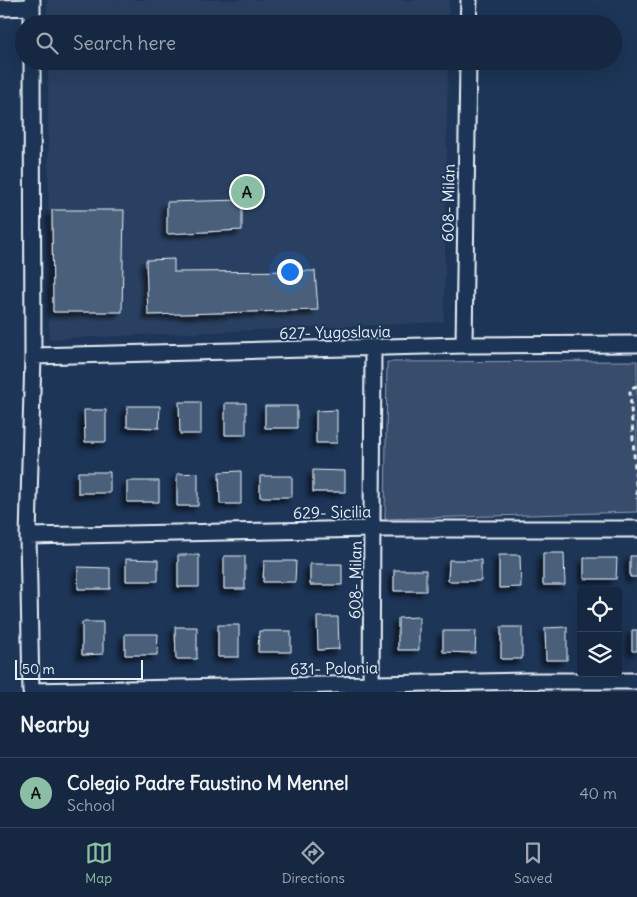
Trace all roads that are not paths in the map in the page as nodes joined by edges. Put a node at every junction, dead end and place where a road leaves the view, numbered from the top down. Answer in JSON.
{"nodes":[{"id":1,"x":469,"y":0,"type":"edge"},
{"id":2,"x":32,"y":3,"type":"edge"},
{"id":3,"x":0,"y":8,"type":"edge"},
{"id":4,"x":468,"y":15,"type":"edge"},
{"id":5,"x":32,"y":70,"type":"edge"},
{"id":6,"x":468,"y":70,"type":"edge"},
{"id":7,"x":637,"y":344,"type":"edge"},
{"id":8,"x":464,"y":346,"type":"junction"},
{"id":9,"x":373,"y":348,"type":"junction"},
{"id":10,"x":33,"y":356,"type":"junction"},
{"id":11,"x":373,"y":529,"type":"junction"},
{"id":12,"x":637,"y":529,"type":"edge"},
{"id":13,"x":28,"y":536,"type":"junction"},
{"id":14,"x":637,"y":681,"type":"edge"},
{"id":15,"x":527,"y":687,"type":"edge"},
{"id":16,"x":371,"y":688,"type":"edge"},
{"id":17,"x":214,"y":690,"type":"edge"},
{"id":18,"x":31,"y":691,"type":"edge"}],
"edges":[{"from":1,"to":4,"type":"street"},
{"from":2,"to":3,"type":"street"},
{"from":5,"to":10,"type":"street"},
{"from":6,"to":8,"type":"street","name":"608- Milán"},
{"from":7,"to":8,"type":"street","name":"627- Yugoslavia"},
{"from":8,"to":9,"type":"street","name":"627- Yugoslavia"},
{"from":9,"to":10,"type":"street","name":"627- Yugoslavia"},
{"from":9,"to":11,"type":"street","name":"608- Milan"},
{"from":10,"to":13,"type":"street"},
{"from":11,"to":12,"type":"street","name":"629- Sicilia"},
{"from":11,"to":13,"type":"street","name":"629- Sicilia"},
{"from":11,"to":16,"type":"street","name":"608- Milan"},
{"from":13,"to":18,"type":"street"},
{"from":14,"to":15,"type":"street","name":"631- Polonia"},
{"from":15,"to":16,"type":"street","name":"631- Polonia"},
{"from":16,"to":17,"type":"street","name":"631- Polonia"},
{"from":17,"to":18,"type":"street","name":"631- Polonia"}]}
